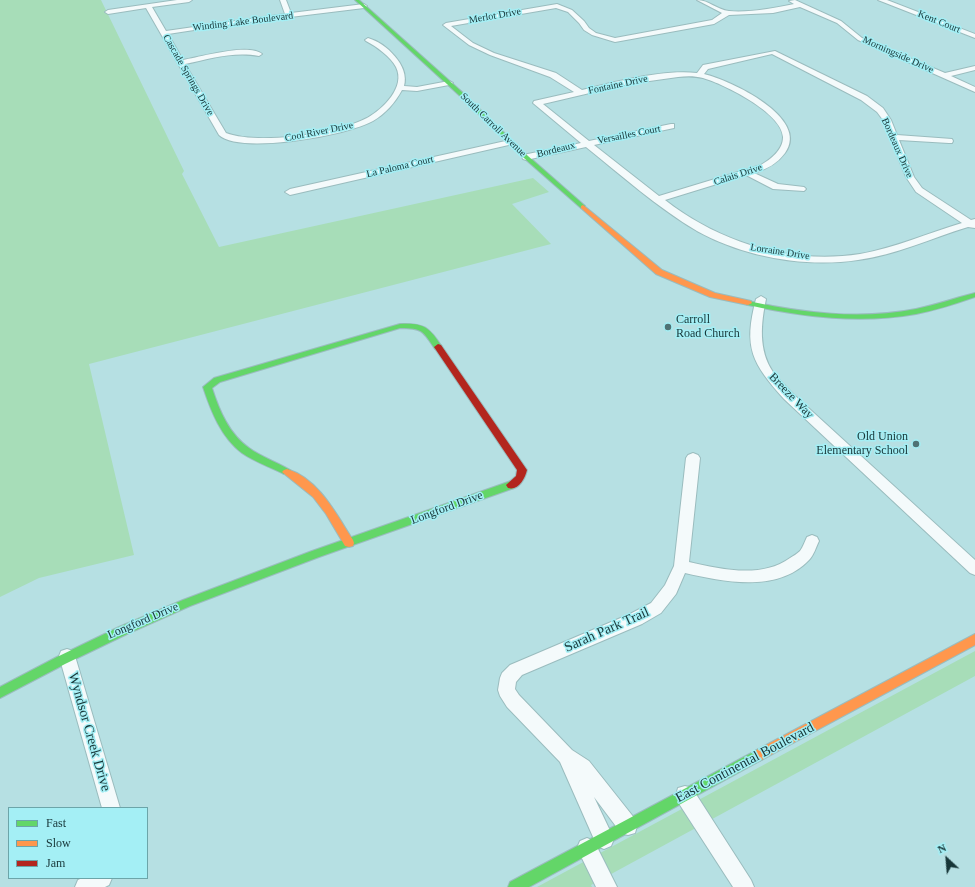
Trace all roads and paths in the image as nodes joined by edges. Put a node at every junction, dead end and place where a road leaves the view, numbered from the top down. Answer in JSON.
{"nodes":[{"id":1,"x":189,"y":0,"type":"edge"},
{"id":2,"x":283,"y":0,"type":"edge"},
{"id":3,"x":700,"y":0,"type":"edge"},
{"id":4,"x":790,"y":0,"type":"edge"},
{"id":5,"x":881,"y":0,"type":"edge"},
{"id":6,"x":361,"y":3,"type":"edge"},
{"id":7,"x":800,"y":5,"type":"junction"},
{"id":8,"x":148,"y":6,"type":"junction"},
{"id":9,"x":108,"y":12,"type":"dead end"},
{"id":10,"x":727,"y":13,"type":"junction"},
{"id":11,"x":289,"y":16,"type":"junction"},
{"id":12,"x":164,"y":33,"type":"junction"},
{"id":13,"x":975,"y":36,"type":"edge"},
{"id":14,"x":368,"y":40,"type":"dead end"},
{"id":15,"x":259,"y":54,"type":"dead end"},
{"id":16,"x":182,"y":63,"type":"junction"},
{"id":17,"x":975,"y":68,"type":"edge"},
{"id":18,"x":699,"y":75,"type":"junction"},
{"id":19,"x":944,"y":76,"type":"junction"},
{"id":20,"x":449,"y":83,"type":"junction"},
{"id":21,"x":399,"y":88,"type":"junction"},
{"id":22,"x":975,"y":90,"type":"edge"},
{"id":23,"x":581,"y":93,"type":"junction"},
{"id":24,"x":537,"y":103,"type":"joint"},
{"id":25,"x":671,"y":126,"type":"dead end"},
{"id":26,"x":893,"y":137,"type":"junction"},
{"id":27,"x":233,"y":140,"type":"joint"},
{"id":28,"x":949,"y":141,"type":"dead end"},
{"id":29,"x":510,"y":142,"type":"junction"},
{"id":30,"x":586,"y":143,"type":"junction"},
{"id":31,"x":526,"y":157,"type":"junction"},
{"id":32,"x":748,"y":173,"type":"junction"},
{"id":33,"x":801,"y":189,"type":"dead end"},
{"id":34,"x":290,"y":192,"type":"dead end"},
{"id":35,"x":658,"y":199,"type":"junction"},
{"id":36,"x":973,"y":224,"type":"edge"},
{"id":37,"x":630,"y":248,"type":"junction"},
{"id":38,"x":975,"y":295,"type":"edge"},
{"id":39,"x":760,"y":303,"type":"junction"},
{"id":40,"x":825,"y":306,"type":"dead end"},
{"id":41,"x":693,"y":458,"type":"dead end"},
{"id":42,"x":812,"y":541,"type":"dead end"},
{"id":43,"x":349,"y":543,"type":"junction"},
{"id":44,"x":681,"y":566,"type":"junction"},
{"id":45,"x":975,"y":569,"type":"edge"},
{"id":46,"x":975,"y":639,"type":"edge"},
{"id":47,"x":67,"y":656,"type":"junction"},
{"id":48,"x":0,"y":693,"type":"edge"},
{"id":49,"x":566,"y":756,"type":"junction"},
{"id":50,"x":685,"y":795,"type":"junction"},
{"id":51,"x":111,"y":807,"type":"edge"},
{"id":52,"x":628,"y":826,"type":"junction"},
{"id":53,"x":604,"y":839,"type":"junction"},
{"id":54,"x":587,"y":848,"type":"junction"},
{"id":55,"x":100,"y":879,"type":"edge"},
{"id":56,"x":84,"y":887,"type":"edge"},
{"id":57,"x":515,"y":887,"type":"edge"},
{"id":58,"x":607,"y":887,"type":"edge"},
{"id":59,"x":744,"y":887,"type":"edge"}],
"edges":[{"from":1,"to":8,"type":"street"},
{"from":2,"to":11,"type":"street"},
{"from":3,"to":10,"type":"street"},
{"from":4,"to":7,"type":"street","name":"Morningside Drive"},
{"from":5,"to":13,"type":"street","name":"Kent Court"},
{"from":6,"to":11,"type":"street","name":"Winding Lake Boulevard"},
{"from":6,"to":20,"type":"main road","name":"South Carroll Avenue"},
{"from":7,"to":10,"type":"street","name":"Merlot Drive"},
{"from":7,"to":19,"type":"street","name":"Morningside Drive"},
{"from":8,"to":9,"type":"street"},
{"from":8,"to":12,"type":"street","name":"Cascade Springs Drive"},
{"from":10,"to":23,"type":"street","name":"Merlot Drive"},
{"from":11,"to":12,"type":"street","name":"Winding Lake Boulevard"},
{"from":12,"to":16,"type":"street","name":"Cascade Springs Drive"},
{"from":14,"to":21,"type":"street"},
{"from":15,"to":16,"type":"street"},
{"from":16,"to":27,"type":"street","name":"Cascade Springs Drive"},
{"from":17,"to":19,"type":"street"},
{"from":18,"to":23,"type":"street","name":"Fontaine Drive"},
{"from":18,"to":26,"type":"street","name":"Bordeaux Drive"},
{"from":18,"to":32,"type":"street","name":"Calais Drive"},
{"from":19,"to":22,"type":"street","name":"Morningside Drive"},
{"from":20,"to":21,"type":"street"},
{"from":20,"to":29,"type":"main road","name":"South Carroll Avenue"},
{"from":21,"to":27,"type":"street","name":"Cool River Drive"},
{"from":23,"to":24,"type":"street","name":"Fontaine Drive"},
{"from":24,"to":30,"type":"street","name":"Lorraine Drive"},
{"from":25,"to":30,"type":"street","name":"Versailles Court"},
{"from":26,"to":28,"type":"street"},
{"from":26,"to":36,"type":"street","name":"Bordeaux Drive"},
{"from":29,"to":31,"type":"main road","name":"South Carroll Avenue"},
{"from":29,"to":34,"type":"street","name":"La Paloma Court"},
{"from":30,"to":31,"type":"street","name":"Bordeaux"},
{"from":30,"to":35,"type":"street","name":"Lorraine Drive"},
{"from":31,"to":37,"type":"main road","name":"South Carroll Avenue"},
{"from":32,"to":33,"type":"street"},
{"from":32,"to":35,"type":"street","name":"Calais Drive"},
{"from":35,"to":36,"type":"street","name":"Lorraine Drive"},
{"from":37,"to":39,"type":"main road","name":"South Carroll Avenue"},
{"from":37,"to":39,"type":"main road","name":"South Carroll Avenue"},
{"from":38,"to":39,"type":"main road","name":"South Carroll Avenue"},
{"from":39,"to":40,"type":"main road","name":"South Carroll Avenue"},
{"from":39,"to":45,"type":"street","name":"Breeze Way"},
{"from":41,"to":44,"type":"street","name":"Sarah Park Trail"},
{"from":42,"to":44,"type":"street"},
{"from":43,"to":43,"type":"main road","name":"Longford Drive"},
{"from":43,"to":47,"type":"main road","name":"Longford Drive"},
{"from":44,"to":49,"type":"street","name":"Sarah Park Trail"},
{"from":46,"to":50,"type":"main road","name":"East Continental Boulevard"},
{"from":47,"to":48,"type":"main road","name":"Longford Drive"},
{"from":47,"to":51,"type":"street","name":"Wyndsor Creek Drive"},
{"from":49,"to":52,"type":"street","name":"Sarah Park Trail"},
{"from":49,"to":53,"type":"street","name":"Sarah Park Trail"},
{"from":50,"to":52,"type":"main road","name":"East Continental Boulevard"},
{"from":50,"to":59,"type":"street"},
{"from":52,"to":53,"type":"main road","name":"East Continental Boulevard"},
{"from":53,"to":54,"type":"main road","name":"East Continental Boulevard"},
{"from":54,"to":57,"type":"main road","name":"East Continental Boulevard"},
{"from":54,"to":58,"type":"street"},
{"from":55,"to":56,"type":"street"}]}
